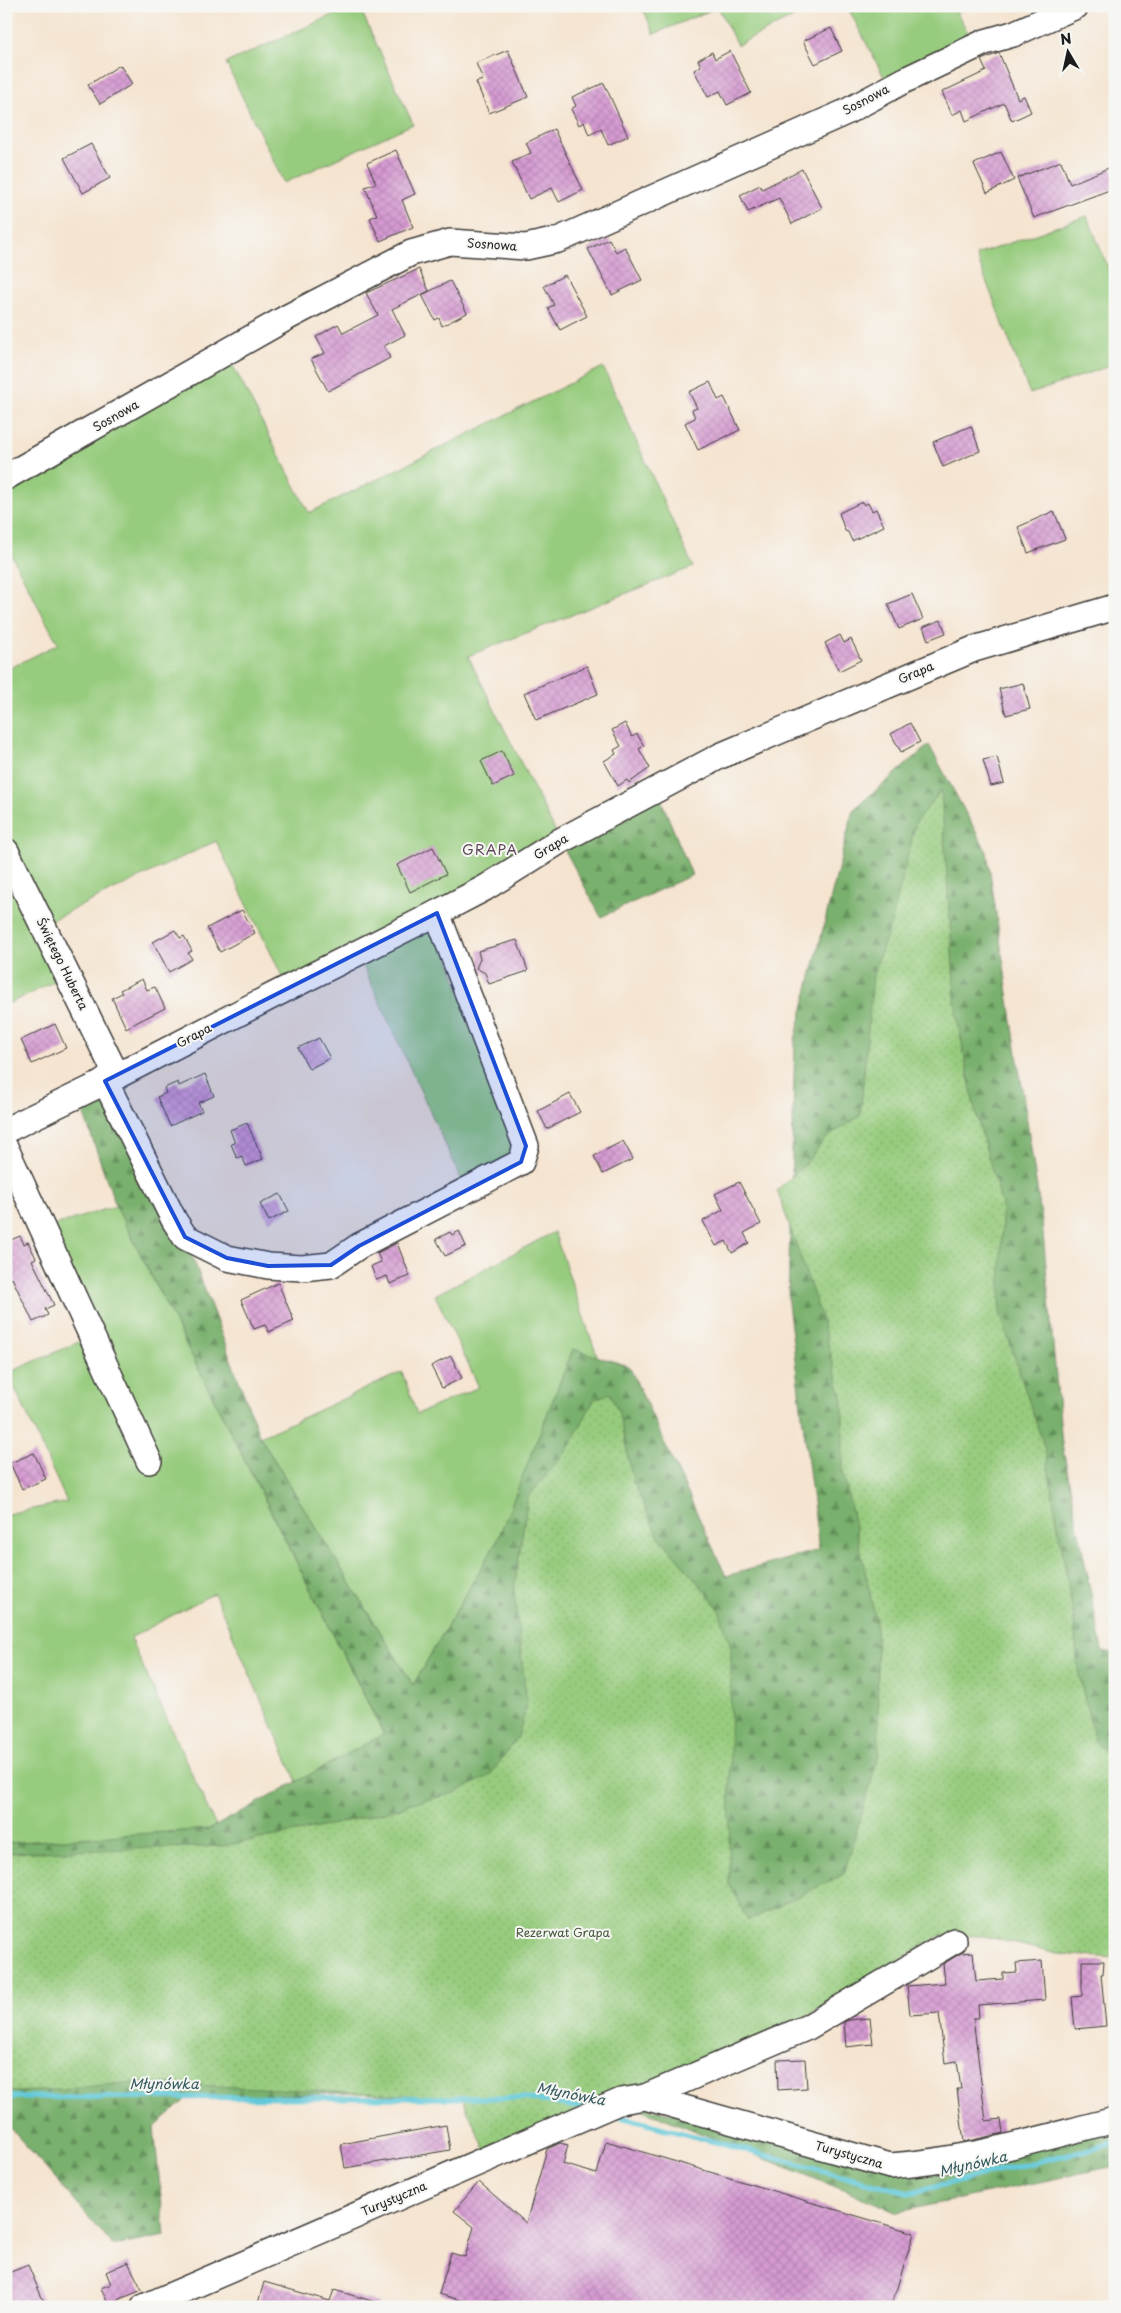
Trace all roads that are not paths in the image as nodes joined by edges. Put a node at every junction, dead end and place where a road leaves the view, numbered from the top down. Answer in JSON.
{"nodes":[{"id":1,"x":1076,"y":6,"type":"edge"},
{"id":2,"x":6,"y":477,"type":"edge"},
{"id":3,"x":1115,"y":607,"type":"edge"},
{"id":4,"x":6,"y":851,"type":"edge"},
{"id":5,"x":437,"y":914,"type":"junction"},
{"id":6,"x":111,"y":1079,"type":"junction"},
{"id":7,"x":6,"y":1130,"type":"edge"},
{"id":8,"x":6,"y":1149,"type":"edge"},
{"id":9,"x":149,"y":1460,"type":"dead end"},
{"id":10,"x":954,"y":1941,"type":"dead end"},
{"id":11,"x":645,"y":2097,"type":"junction"},
{"id":12,"x":1115,"y":2120,"type":"edge"},
{"id":13,"x":144,"y":2307,"type":"edge"}],
"edges":[{"from":1,"to":2,"type":"street","name":"Sosnowa"},
{"from":3,"to":5,"type":"street","name":"Grapa"},
{"from":4,"to":6,"type":"street","name":"Świętego Huberta"},
{"from":5,"to":6,"type":"street","name":"Grapa"},
{"from":5,"to":6,"type":"street","name":"Świętego Huberta"},
{"from":6,"to":7,"type":"street","name":"Grapa"},
{"from":8,"to":9,"type":"street"},
{"from":10,"to":11,"type":"street","name":"Turystyczna"},
{"from":11,"to":12,"type":"street","name":"Turystyczna"},
{"from":11,"to":13,"type":"street","name":"Turystyczna"}]}
